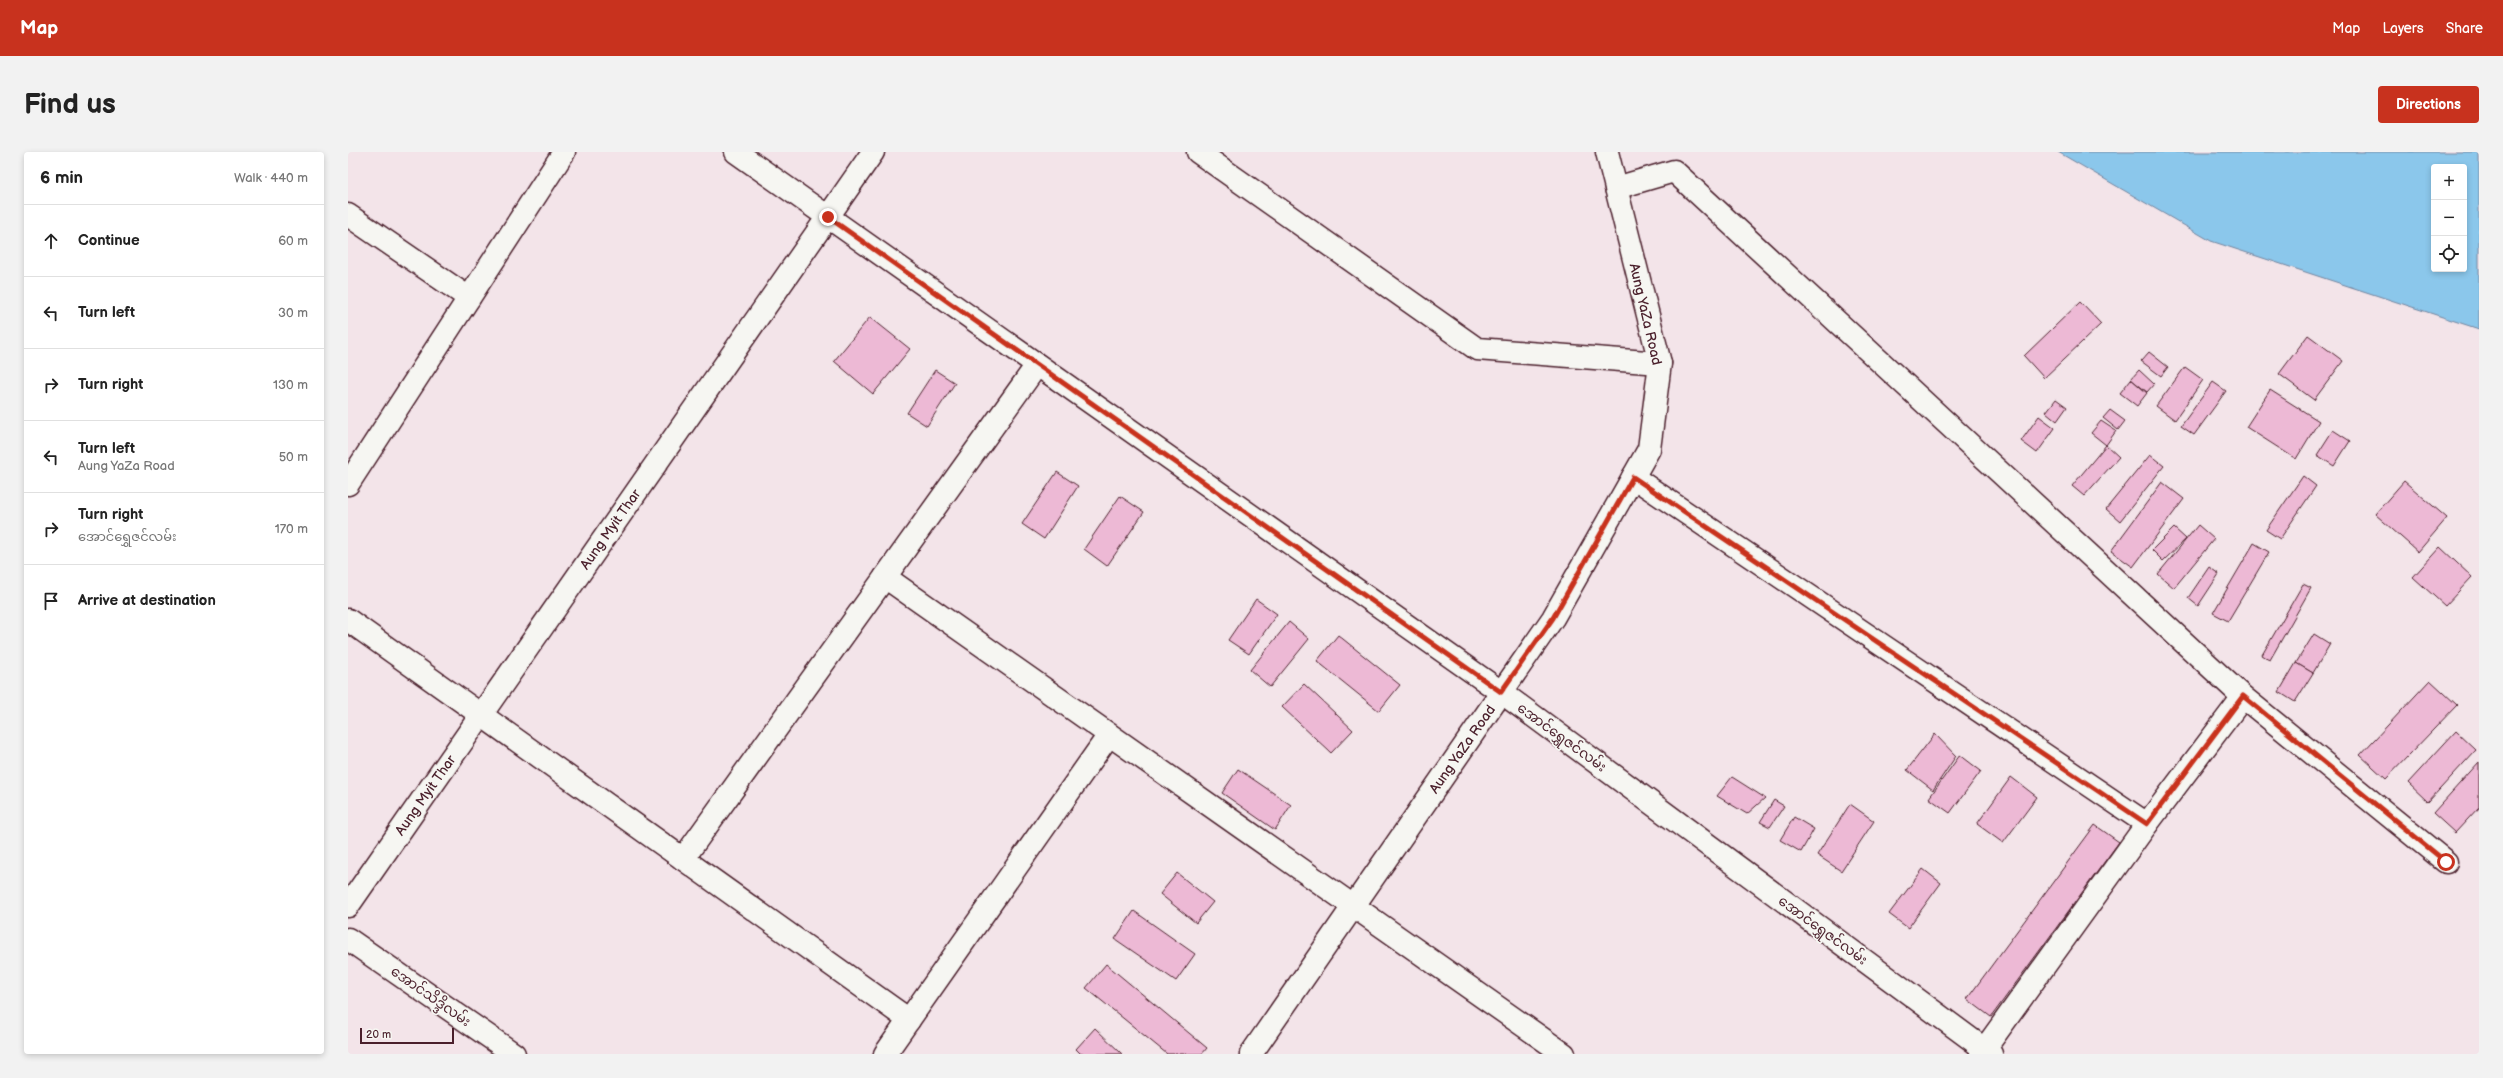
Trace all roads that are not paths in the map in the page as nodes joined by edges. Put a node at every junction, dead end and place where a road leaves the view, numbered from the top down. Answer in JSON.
{"nodes":[{"id":1,"x":564,"y":152,"type":"edge"},
{"id":2,"x":736,"y":152,"type":"edge"},
{"id":3,"x":873,"y":152,"type":"edge"},
{"id":4,"x":1198,"y":152,"type":"edge"},
{"id":5,"x":1607,"y":152,"type":"edge"},
{"id":6,"x":1220,"y":158,"type":"edge"},
{"id":7,"x":1616,"y":188,"type":"junction"},
{"id":8,"x":348,"y":215,"type":"edge"},
{"id":9,"x":828,"y":217,"type":"junction"},
{"id":10,"x":469,"y":298,"type":"junction"},
{"id":11,"x":1660,"y":363,"type":"junction"},
{"id":12,"x":1037,"y":365,"type":"junction"},
{"id":13,"x":1633,"y":477,"type":"junction"},
{"id":14,"x":348,"y":484,"type":"edge"},
{"id":15,"x":885,"y":577,"type":"junction"},
{"id":16,"x":348,"y":620,"type":"edge"},
{"id":17,"x":1501,"y":692,"type":"junction"},
{"id":18,"x":2243,"y":696,"type":"junction"},
{"id":19,"x":481,"y":715,"type":"junction"},
{"id":20,"x":1109,"y":735,"type":"junction"},
{"id":21,"x":2147,"y":824,"type":"junction"},
{"id":22,"x":683,"y":859,"type":"junction"},
{"id":23,"x":2446,"y":862,"type":"dead end"},
{"id":24,"x":348,"y":906,"type":"edge"},
{"id":25,"x":1353,"y":906,"type":"junction"},
{"id":26,"x":348,"y":938,"type":"edge"},
{"id":27,"x":909,"y":1020,"type":"junction"},
{"id":28,"x":1985,"y":1052,"type":"edge"},
{"id":29,"x":514,"y":1054,"type":"edge"},
{"id":30,"x":885,"y":1054,"type":"edge"},
{"id":31,"x":1250,"y":1054,"type":"edge"},
{"id":32,"x":1564,"y":1054,"type":"edge"}],
"edges":[{"from":1,"to":10,"type":"street"},
{"from":2,"to":9,"type":"street","name":"အောင်ရွှေဇင်လမ်း"},
{"from":3,"to":9,"type":"street","name":"Aung Myit Thar"},
{"from":4,"to":6,"type":"street"},
{"from":5,"to":7,"type":"street","name":"Aung YaZa Road"},
{"from":6,"to":11,"type":"street"},
{"from":7,"to":11,"type":"street","name":"Aung YaZa Road"},
{"from":7,"to":18,"type":"street"},
{"from":8,"to":10,"type":"street"},
{"from":9,"to":12,"type":"street","name":"အောင်ရွှေဇင်လမ်း"},
{"from":9,"to":19,"type":"street","name":"Aung Myit Thar"},
{"from":10,"to":14,"type":"street"},
{"from":11,"to":13,"type":"street","name":"Aung YaZa Road"},
{"from":12,"to":15,"type":"street"},
{"from":12,"to":17,"type":"street","name":"အောင်ရွှေဇင်လမ်း"},
{"from":13,"to":17,"type":"street","name":"Aung YaZa Road"},
{"from":13,"to":21,"type":"street"},
{"from":15,"to":20,"type":"street"},
{"from":15,"to":22,"type":"street"},
{"from":16,"to":19,"type":"street"},
{"from":17,"to":25,"type":"street","name":"Aung YaZa Road"},
{"from":17,"to":28,"type":"street","name":"အောင်ရွှေဇင်လမ်း"},
{"from":18,"to":21,"type":"street"},
{"from":18,"to":23,"type":"street"},
{"from":19,"to":22,"type":"street"},
{"from":19,"to":24,"type":"street","name":"Aung Myit Thar"},
{"from":20,"to":25,"type":"street"},
{"from":20,"to":27,"type":"street"},
{"from":21,"to":28,"type":"street"},
{"from":22,"to":27,"type":"street"},
{"from":25,"to":31,"type":"street","name":"Aung YaZa Road"},
{"from":25,"to":32,"type":"street"},
{"from":26,"to":29,"type":"street","name":"အောင်သိဒ္ဒိလမ်း"},
{"from":27,"to":30,"type":"street"}]}
